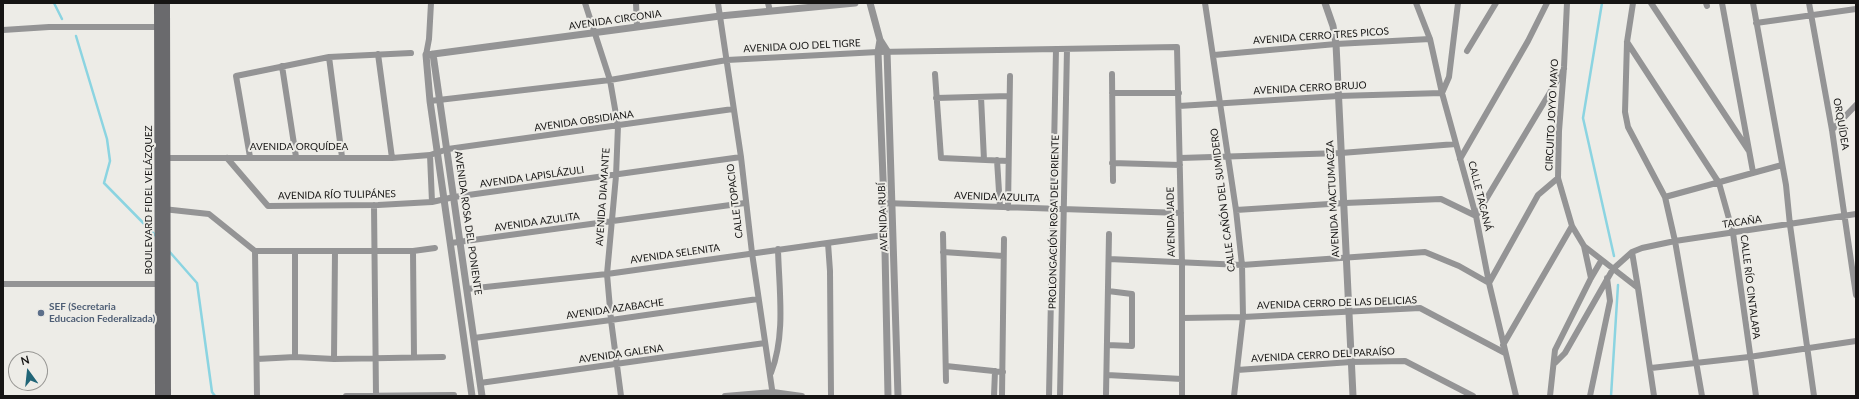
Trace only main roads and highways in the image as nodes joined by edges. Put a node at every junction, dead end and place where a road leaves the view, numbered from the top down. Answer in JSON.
{"nodes":[{"id":1,"x":158,"y":3,"type":"edge"},
{"id":2,"x":166,"y":3,"type":"edge"},
{"id":3,"x":163,"y":158,"type":"junction"},
{"id":4,"x":163,"y":284,"type":"junction"},
{"id":5,"x":159,"y":396,"type":"edge"},
{"id":6,"x":167,"y":396,"type":"edge"}],
"edges":[{"from":1,"to":3,"type":"main road","name":"BOULEVARD FIDEL VELÁZQUEZ"},
{"from":2,"to":3,"type":"main road","name":"BOULEVARD FIDEL VELÁZQUEZ"},
{"from":3,"to":4,"type":"main road","name":"BOULEVARD FIDEL VELÁZQUEZ"},
{"from":4,"to":5,"type":"main road","name":"BOULEVARD FIDEL VELÁZQUEZ"},
{"from":4,"to":6,"type":"main road","name":"BOULEVARD FIDEL VELÁZQUEZ"}]}
